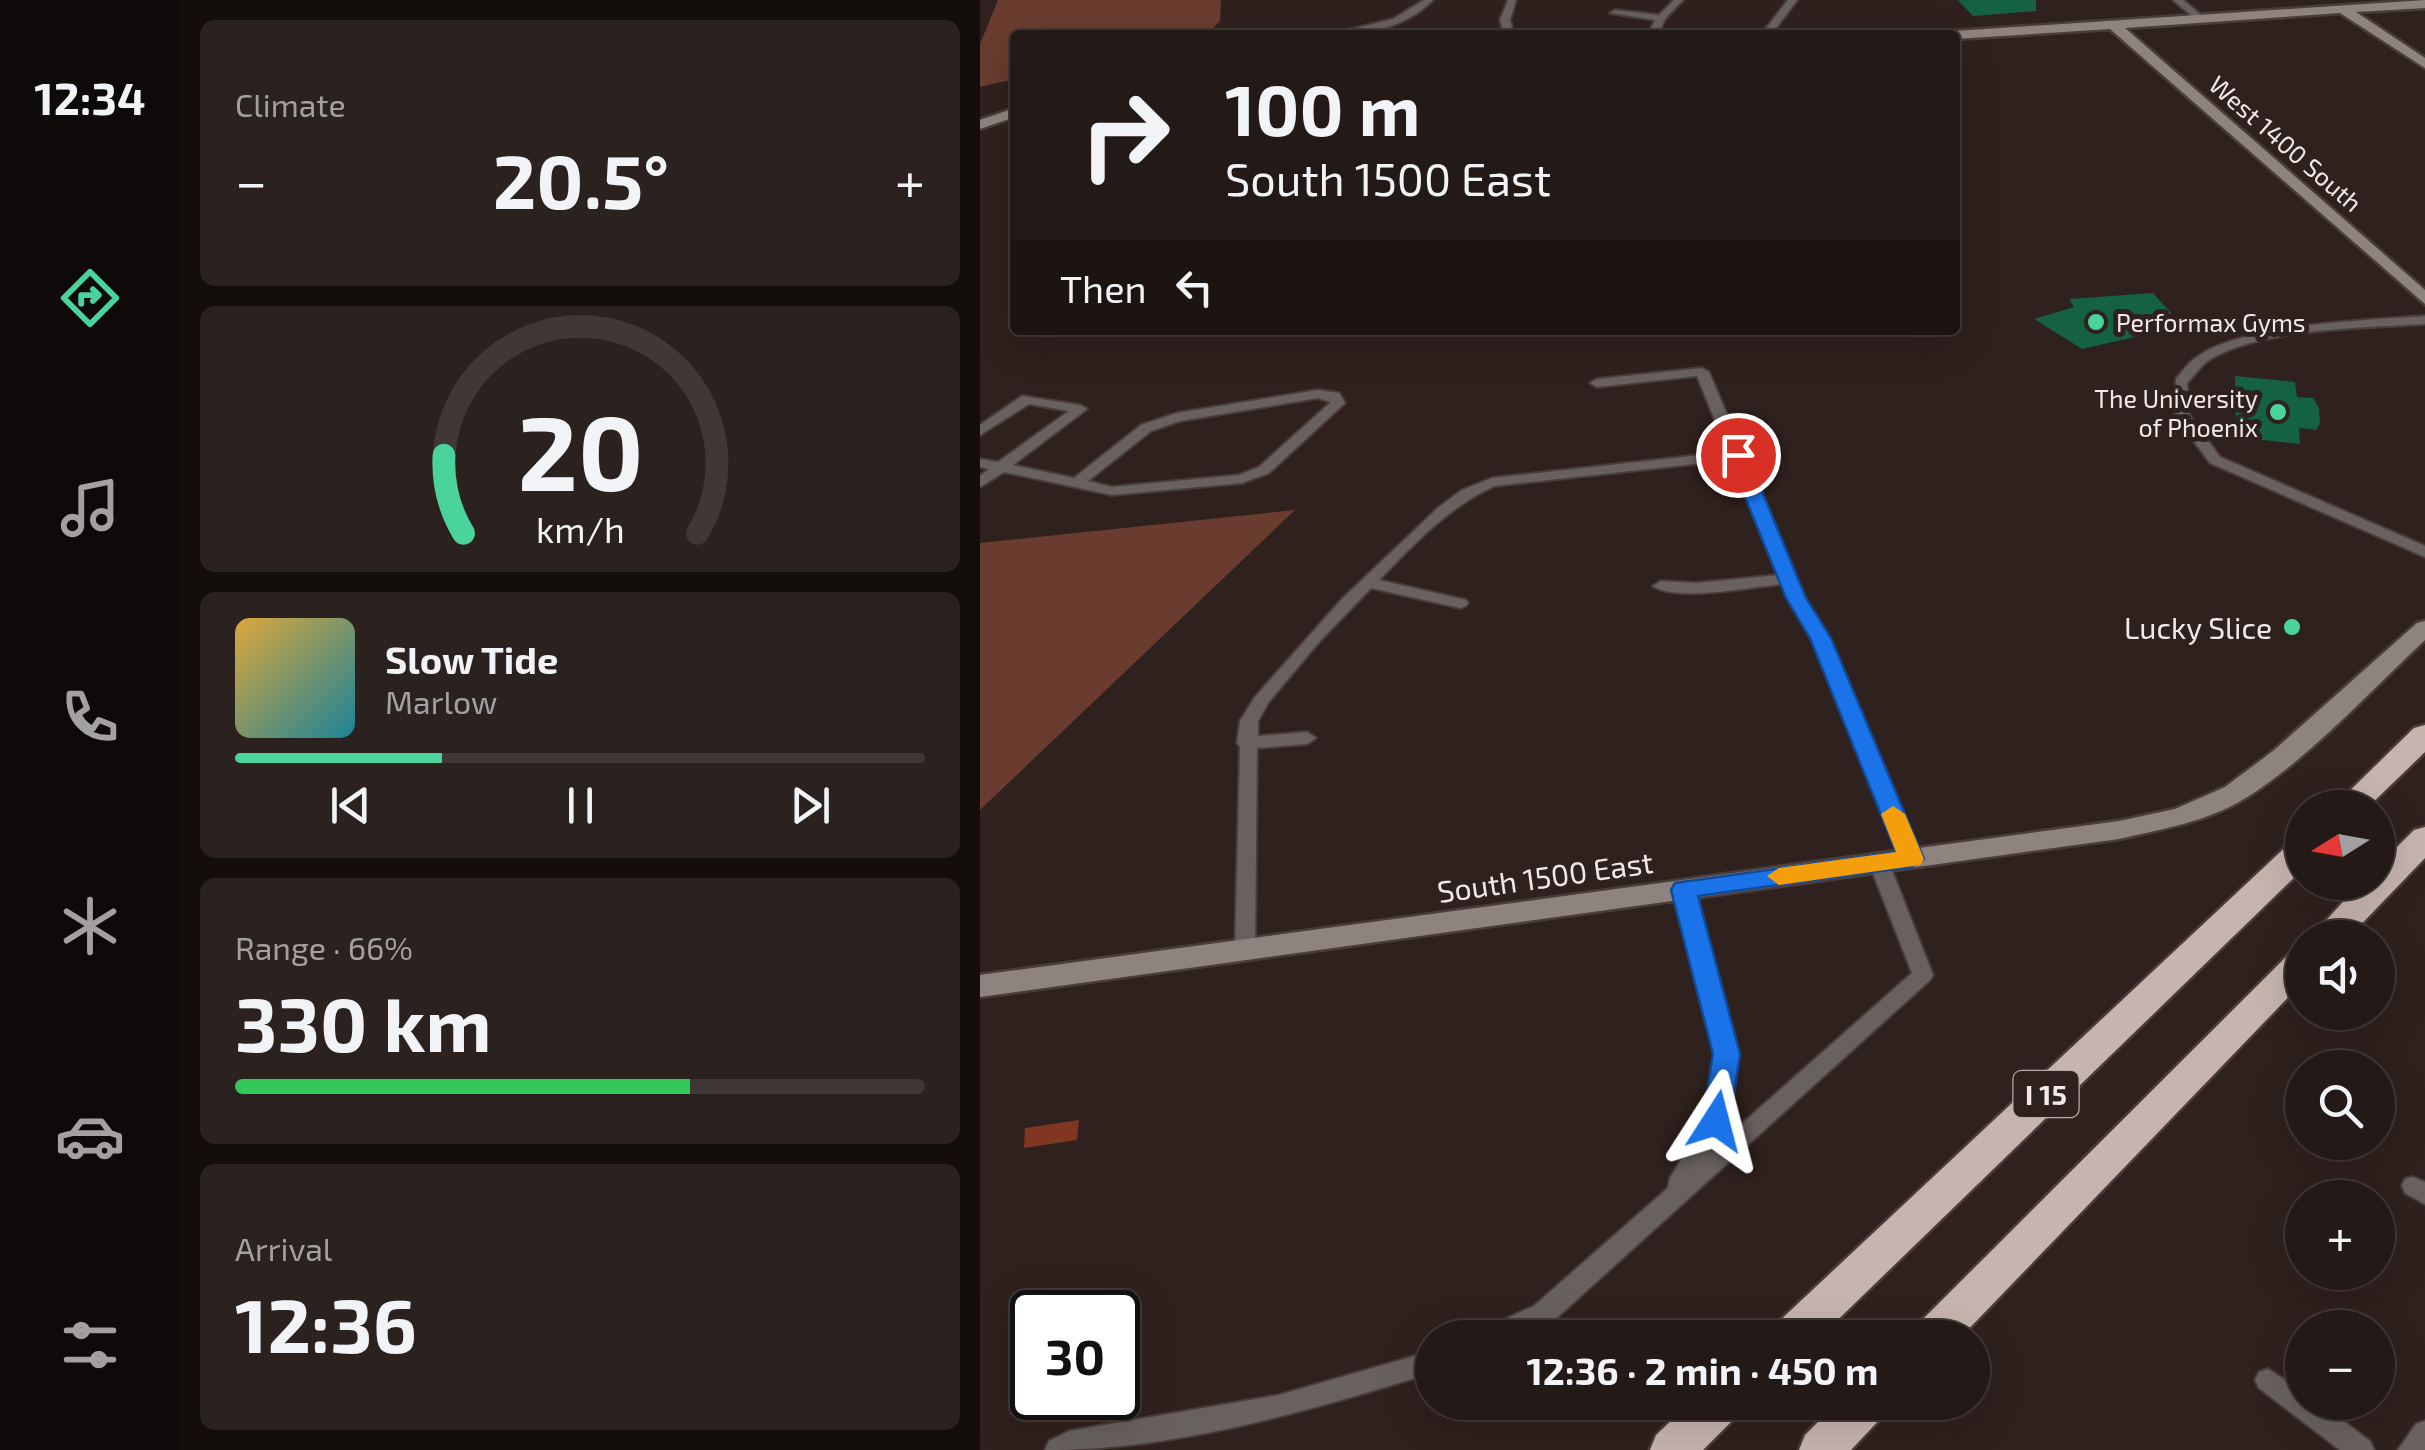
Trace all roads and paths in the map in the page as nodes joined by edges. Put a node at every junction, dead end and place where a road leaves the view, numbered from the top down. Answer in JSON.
{"nodes":[{"id":1,"x":1429,"y":0,"type":"edge"},
{"id":2,"x":1512,"y":0,"type":"edge"},
{"id":3,"x":1679,"y":0,"type":"edge"},
{"id":4,"x":1793,"y":0,"type":"edge"},
{"id":5,"x":2177,"y":0,"type":"edge"},
{"id":6,"x":2425,"y":4,"type":"edge"},
{"id":7,"x":2344,"y":10,"type":"junction"},
{"id":8,"x":1615,"y":13,"type":"dead end"},
{"id":9,"x":1661,"y":18,"type":"junction"},
{"id":10,"x":2200,"y":19,"type":"junction"},
{"id":11,"x":2114,"y":25,"type":"junction"},
{"id":12,"x":1354,"y":30,"type":"edge"},
{"id":13,"x":1508,"y":30,"type":"edge"},
{"id":14,"x":1655,"y":30,"type":"edge"},
{"id":15,"x":1770,"y":30,"type":"edge"},
{"id":16,"x":1960,"y":35,"type":"edge"},
{"id":17,"x":2425,"y":64,"type":"edge"},
{"id":18,"x":1010,"y":114,"type":"edge"},
{"id":19,"x":980,"y":125,"type":"edge"},
{"id":20,"x":2425,"y":300,"type":"edge"},
{"id":21,"x":2425,"y":320,"type":"edge"},
{"id":22,"x":1597,"y":383,"type":"dead end"},
{"id":23,"x":980,"y":430,"type":"edge"},
{"id":24,"x":1738,"y":455,"type":"junction"},
{"id":25,"x":980,"y":463,"type":"edge"},
{"id":26,"x":1002,"y":467,"type":"junction"},
{"id":27,"x":980,"y":483,"type":"edge"},
{"id":28,"x":1077,"y":483,"type":"junction"},
{"id":29,"x":2425,"y":552,"type":"edge"},
{"id":30,"x":1788,"y":579,"type":"junction"},
{"id":31,"x":1371,"y":583,"type":"junction"},
{"id":32,"x":1661,"y":586,"type":"dead end"},
{"id":33,"x":1460,"y":604,"type":"dead end"},
{"id":34,"x":2425,"y":628,"type":"edge"},
{"id":35,"x":2425,"y":735,"type":"edge"},
{"id":36,"x":1307,"y":738,"type":"dead end"},
{"id":37,"x":1246,"y":744,"type":"junction"},
{"id":38,"x":2367,"y":790,"type":"edge"},
{"id":39,"x":2425,"y":838,"type":"edge"},
{"id":40,"x":1911,"y":859,"type":"junction"},
{"id":41,"x":1879,"y":863,"type":"junction"},
{"id":42,"x":2285,"y":867,"type":"edge"},
{"id":43,"x":1684,"y":890,"type":"junction"},
{"id":44,"x":2345,"y":920,"type":"edge"},
{"id":45,"x":1245,"y":950,"type":"junction"},
{"id":46,"x":2285,"y":979,"type":"edge"},
{"id":47,"x":980,"y":986,"type":"edge"},
{"id":48,"x":1667,"y":1203,"type":"junction"},
{"id":49,"x":1530,"y":1320,"type":"edge"},
{"id":50,"x":1809,"y":1320,"type":"edge"},
{"id":51,"x":1950,"y":1320,"type":"edge"},
{"id":52,"x":1415,"y":1367,"type":"edge"},
{"id":53,"x":2268,"y":1380,"type":"dead end"},
{"id":54,"x":1703,"y":1420,"type":"edge"},
{"id":55,"x":1850,"y":1420,"type":"edge"},
{"id":56,"x":2425,"y":1433,"type":"edge"},
{"id":57,"x":1058,"y":1450,"type":"edge"},
{"id":58,"x":1672,"y":1450,"type":"edge"},
{"id":59,"x":1821,"y":1450,"type":"edge"},
{"id":60,"x":2361,"y":1450,"type":"edge"},
{"id":61,"x":2412,"y":1450,"type":"edge"}],
"edges":[{"from":1,"to":12,"type":"street"},
{"from":2,"to":13,"type":"street"},
{"from":3,"to":9,"type":"street"},
{"from":4,"to":15,"type":"street"},
{"from":5,"to":10,"type":"street"},
{"from":6,"to":7,"type":"street"},
{"from":7,"to":10,"type":"street"},
{"from":7,"to":17,"type":"street"},
{"from":8,"to":9,"type":"street"},
{"from":9,"to":14,"type":"street"},
{"from":10,"to":11,"type":"street"},
{"from":11,"to":16,"type":"street"},
{"from":11,"to":20,"type":"street","name":"West 1400 South"},
{"from":18,"to":19,"type":"street"},
{"from":21,"to":29,"type":"street"},
{"from":22,"to":24,"type":"street"},
{"from":23,"to":26,"type":"street"},
{"from":24,"to":30,"type":"street"},
{"from":24,"to":31,"type":"street"},
{"from":25,"to":26,"type":"street"},
{"from":26,"to":27,"type":"street"},
{"from":26,"to":28,"type":"street"},
{"from":28,"to":28,"type":"street"},
{"from":30,"to":32,"type":"street"},
{"from":30,"to":40,"type":"street"},
{"from":31,"to":33,"type":"street"},
{"from":31,"to":37,"type":"street"},
{"from":34,"to":40,"type":"street","name":"South 1500 East"},
{"from":35,"to":38,"type":"highway"},
{"from":36,"to":37,"type":"street"},
{"from":37,"to":45,"type":"street"},
{"from":39,"to":44,"type":"highway"},
{"from":40,"to":41,"type":"street","name":"South 1500 East"},
{"from":41,"to":43,"type":"street","name":"South 1500 East"},
{"from":41,"to":48,"type":"street"},
{"from":42,"to":50,"type":"highway","number":"I 15"},
{"from":43,"to":45,"type":"street","name":"South 1500 East"},
{"from":43,"to":48,"type":"street"},
{"from":45,"to":47,"type":"street","name":"South 1500 East"},
{"from":46,"to":51,"type":"highway"},
{"from":48,"to":49,"type":"street"},
{"from":52,"to":57,"type":"street"},
{"from":53,"to":60,"type":"street"},
{"from":54,"to":58,"type":"highway"},
{"from":55,"to":59,"type":"highway"},
{"from":56,"to":61,"type":"street"}]}
